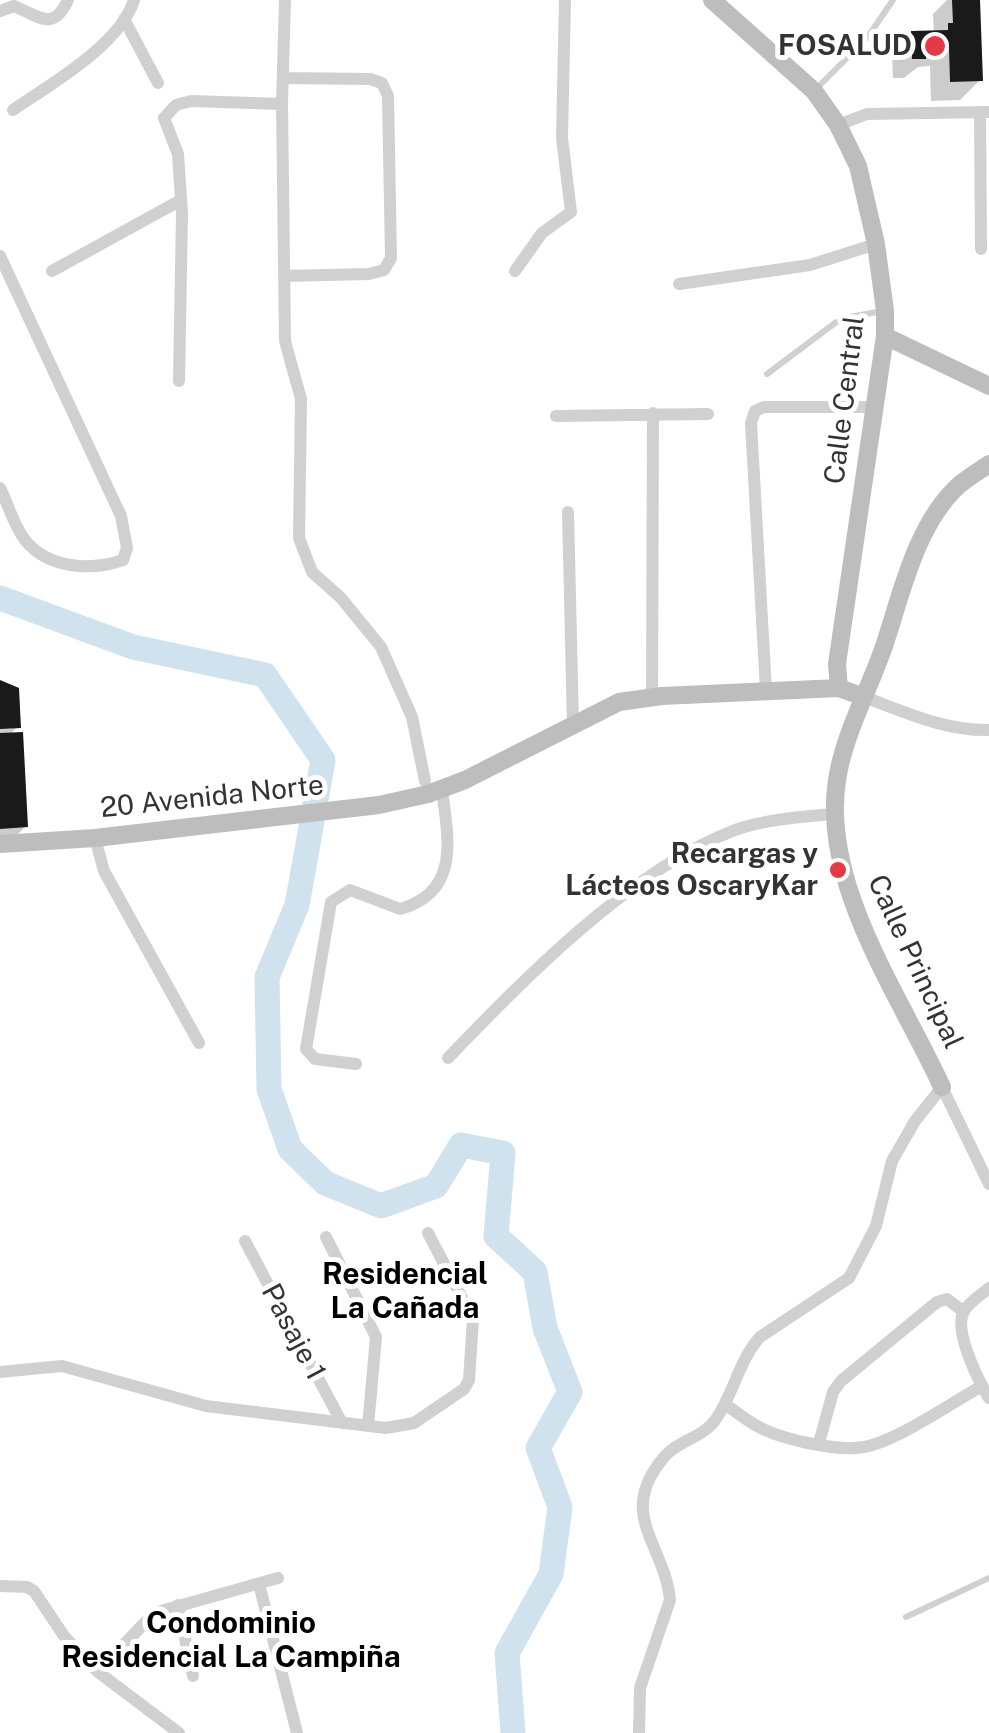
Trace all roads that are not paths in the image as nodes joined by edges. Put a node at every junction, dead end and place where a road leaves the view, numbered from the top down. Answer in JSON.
{"nodes":[{"id":1,"x":68,"y":0,"type":"edge"},
{"id":2,"x":134,"y":0,"type":"edge"},
{"id":3,"x":285,"y":0,"type":"edge"},
{"id":4,"x":565,"y":0,"type":"edge"},
{"id":5,"x":712,"y":0,"type":"edge"},
{"id":6,"x":893,"y":0,"type":"edge"},
{"id":7,"x":0,"y":11,"type":"edge"},
{"id":8,"x":124,"y":19,"type":"junction"},
{"id":9,"x":282,"y":78,"type":"junction"},
{"id":10,"x":158,"y":82,"type":"dead end"},
{"id":11,"x":814,"y":91,"type":"junction"},
{"id":12,"x":282,"y":104,"type":"junction"},
{"id":13,"x":13,"y":110,"type":"dead end"},
{"id":14,"x":985,"y":112,"type":"edge"},
{"id":15,"x":838,"y":125,"type":"junction"},
{"id":16,"x":181,"y":200,"type":"junction"},
{"id":17,"x":876,"y":244,"type":"junction"},
{"id":18,"x":982,"y":249,"type":"dead end"},
{"id":19,"x":0,"y":256,"type":"edge"},
{"id":20,"x":52,"y":271,"type":"dead end"},
{"id":21,"x":515,"y":271,"type":"dead end"},
{"id":22,"x":284,"y":276,"type":"junction"},
{"id":23,"x":678,"y":284,"type":"dead end"},
{"id":24,"x":885,"y":311,"type":"junction"},
{"id":25,"x":885,"y":336,"type":"junction"},
{"id":26,"x":767,"y":374,"type":"dead end"},
{"id":27,"x":179,"y":381,"type":"dead end"},
{"id":28,"x":989,"y":386,"type":"edge"},
{"id":29,"x":873,"y":407,"type":"junction"},
{"id":30,"x":653,"y":413,"type":"junction"},
{"id":31,"x":708,"y":414,"type":"dead end"},
{"id":32,"x":556,"y":416,"type":"dead end"},
{"id":33,"x":989,"y":464,"type":"edge"},
{"id":34,"x":0,"y":488,"type":"edge"},
{"id":35,"x":568,"y":512,"type":"dead end"},
{"id":36,"x":839,"y":688,"type":"junction"},
{"id":37,"x":766,"y":691,"type":"junction"},
{"id":38,"x":652,"y":696,"type":"junction"},
{"id":39,"x":864,"y":697,"type":"junction"},
{"id":40,"x":573,"y":725,"type":"junction"},
{"id":41,"x":989,"y":730,"type":"edge"},
{"id":42,"x":432,"y":788,"type":"junction"},
{"id":43,"x":834,"y":814,"type":"junction"},
{"id":44,"x":95,"y":838,"type":"junction"},
{"id":45,"x":0,"y":844,"type":"edge"},
{"id":46,"x":199,"y":1043,"type":"dead end"},
{"id":47,"x":448,"y":1058,"type":"dead end"},
{"id":48,"x":356,"y":1064,"type":"dead end"},
{"id":49,"x":942,"y":1087,"type":"junction"},
{"id":50,"x":989,"y":1184,"type":"edge"},
{"id":51,"x":428,"y":1234,"type":"dead end"},
{"id":52,"x":326,"y":1237,"type":"dead end"},
{"id":53,"x":245,"y":1241,"type":"dead end"},
{"id":54,"x":989,"y":1288,"type":"edge"},
{"id":55,"x":964,"y":1312,"type":"junction"},
{"id":56,"x":0,"y":1372,"type":"edge"},
{"id":57,"x":986,"y":1392,"type":"edge"},
{"id":58,"x":725,"y":1404,"type":"junction"},
{"id":59,"x":342,"y":1422,"type":"junction"},
{"id":60,"x":368,"y":1426,"type":"junction"},
{"id":61,"x":819,"y":1443,"type":"junction"},
{"id":62,"x":278,"y":1578,"type":"dead end"},
{"id":63,"x":989,"y":1578,"type":"edge"},
{"id":64,"x":259,"y":1584,"type":"junction"},
{"id":65,"x":0,"y":1586,"type":"edge"},
{"id":66,"x":178,"y":1605,"type":"junction"},
{"id":67,"x":906,"y":1617,"type":"dead end"},
{"id":68,"x":98,"y":1672,"type":"junction"},
{"id":69,"x":194,"y":1676,"type":"dead end"},
{"id":70,"x":179,"y":1733,"type":"edge"},
{"id":71,"x":297,"y":1733,"type":"edge"},
{"id":72,"x":639,"y":1733,"type":"edge"}],
"edges":[{"from":1,"to":7,"type":"street"},
{"from":2,"to":8,"type":"street"},
{"from":3,"to":9,"type":"street"},
{"from":4,"to":21,"type":"street"},
{"from":5,"to":11,"type":"street","name":"Calle Central"},
{"from":6,"to":11,"type":"lane"},
{"from":8,"to":10,"type":"street"},
{"from":8,"to":13,"type":"street"},
{"from":9,"to":12,"type":"street"},
{"from":9,"to":22,"type":"street"},
{"from":11,"to":15,"type":"street","name":"Calle Central"},
{"from":12,"to":16,"type":"street"},
{"from":12,"to":22,"type":"street"},
{"from":14,"to":15,"type":"street"},
{"from":14,"to":18,"type":"street"},
{"from":15,"to":17,"type":"street","name":"Calle Central"},
{"from":16,"to":20,"type":"street"},
{"from":16,"to":27,"type":"street"},
{"from":17,"to":23,"type":"street"},
{"from":17,"to":24,"type":"street","name":"Calle Central"},
{"from":19,"to":34,"type":"street"},
{"from":22,"to":42,"type":"street"},
{"from":24,"to":25,"type":"street","name":"Calle Central"},
{"from":24,"to":26,"type":"lane"},
{"from":25,"to":28,"type":"street"},
{"from":25,"to":29,"type":"street","name":"Calle Central"},
{"from":29,"to":36,"type":"street","name":"Calle Central"},
{"from":29,"to":37,"type":"street"},
{"from":30,"to":31,"type":"street"},
{"from":30,"to":32,"type":"street"},
{"from":30,"to":38,"type":"street"},
{"from":33,"to":39,"type":"street","name":"Calle Principal"},
{"from":35,"to":40,"type":"street"},
{"from":36,"to":37,"type":"street","name":"20 Avenida Norte"},
{"from":36,"to":39,"type":"street"},
{"from":37,"to":38,"type":"street","name":"20 Avenida Norte"},
{"from":38,"to":40,"type":"street","name":"20 Avenida Norte"},
{"from":39,"to":41,"type":"street"},
{"from":39,"to":43,"type":"street","name":"Calle Principal"},
{"from":40,"to":42,"type":"street","name":"20 Avenida Norte"},
{"from":42,"to":44,"type":"street","name":"20 Avenida Norte"},
{"from":42,"to":48,"type":"street"},
{"from":43,"to":47,"type":"street"},
{"from":43,"to":49,"type":"street","name":"Calle Principal"},
{"from":44,"to":45,"type":"street","name":"20 Avenida Norte"},
{"from":44,"to":46,"type":"street"},
{"from":49,"to":50,"type":"street","name":"Calle Principal"},
{"from":49,"to":58,"type":"street"},
{"from":51,"to":60,"type":"street"},
{"from":52,"to":60,"type":"street"},
{"from":53,"to":59,"type":"street","name":"Pasaje 1"},
{"from":54,"to":55,"type":"street"},
{"from":55,"to":57,"type":"street"},
{"from":55,"to":61,"type":"street"},
{"from":56,"to":59,"type":"street"},
{"from":57,"to":61,"type":"street"},
{"from":58,"to":61,"type":"street"},
{"from":58,"to":72,"type":"street"},
{"from":59,"to":60,"type":"street"},
{"from":62,"to":64,"type":"street"},
{"from":63,"to":67,"type":"lane"},
{"from":64,"to":66,"type":"street"},
{"from":64,"to":71,"type":"street"},
{"from":65,"to":68,"type":"street"},
{"from":66,"to":68,"type":"street"},
{"from":66,"to":69,"type":"street"},
{"from":68,"to":70,"type":"street"}]}
